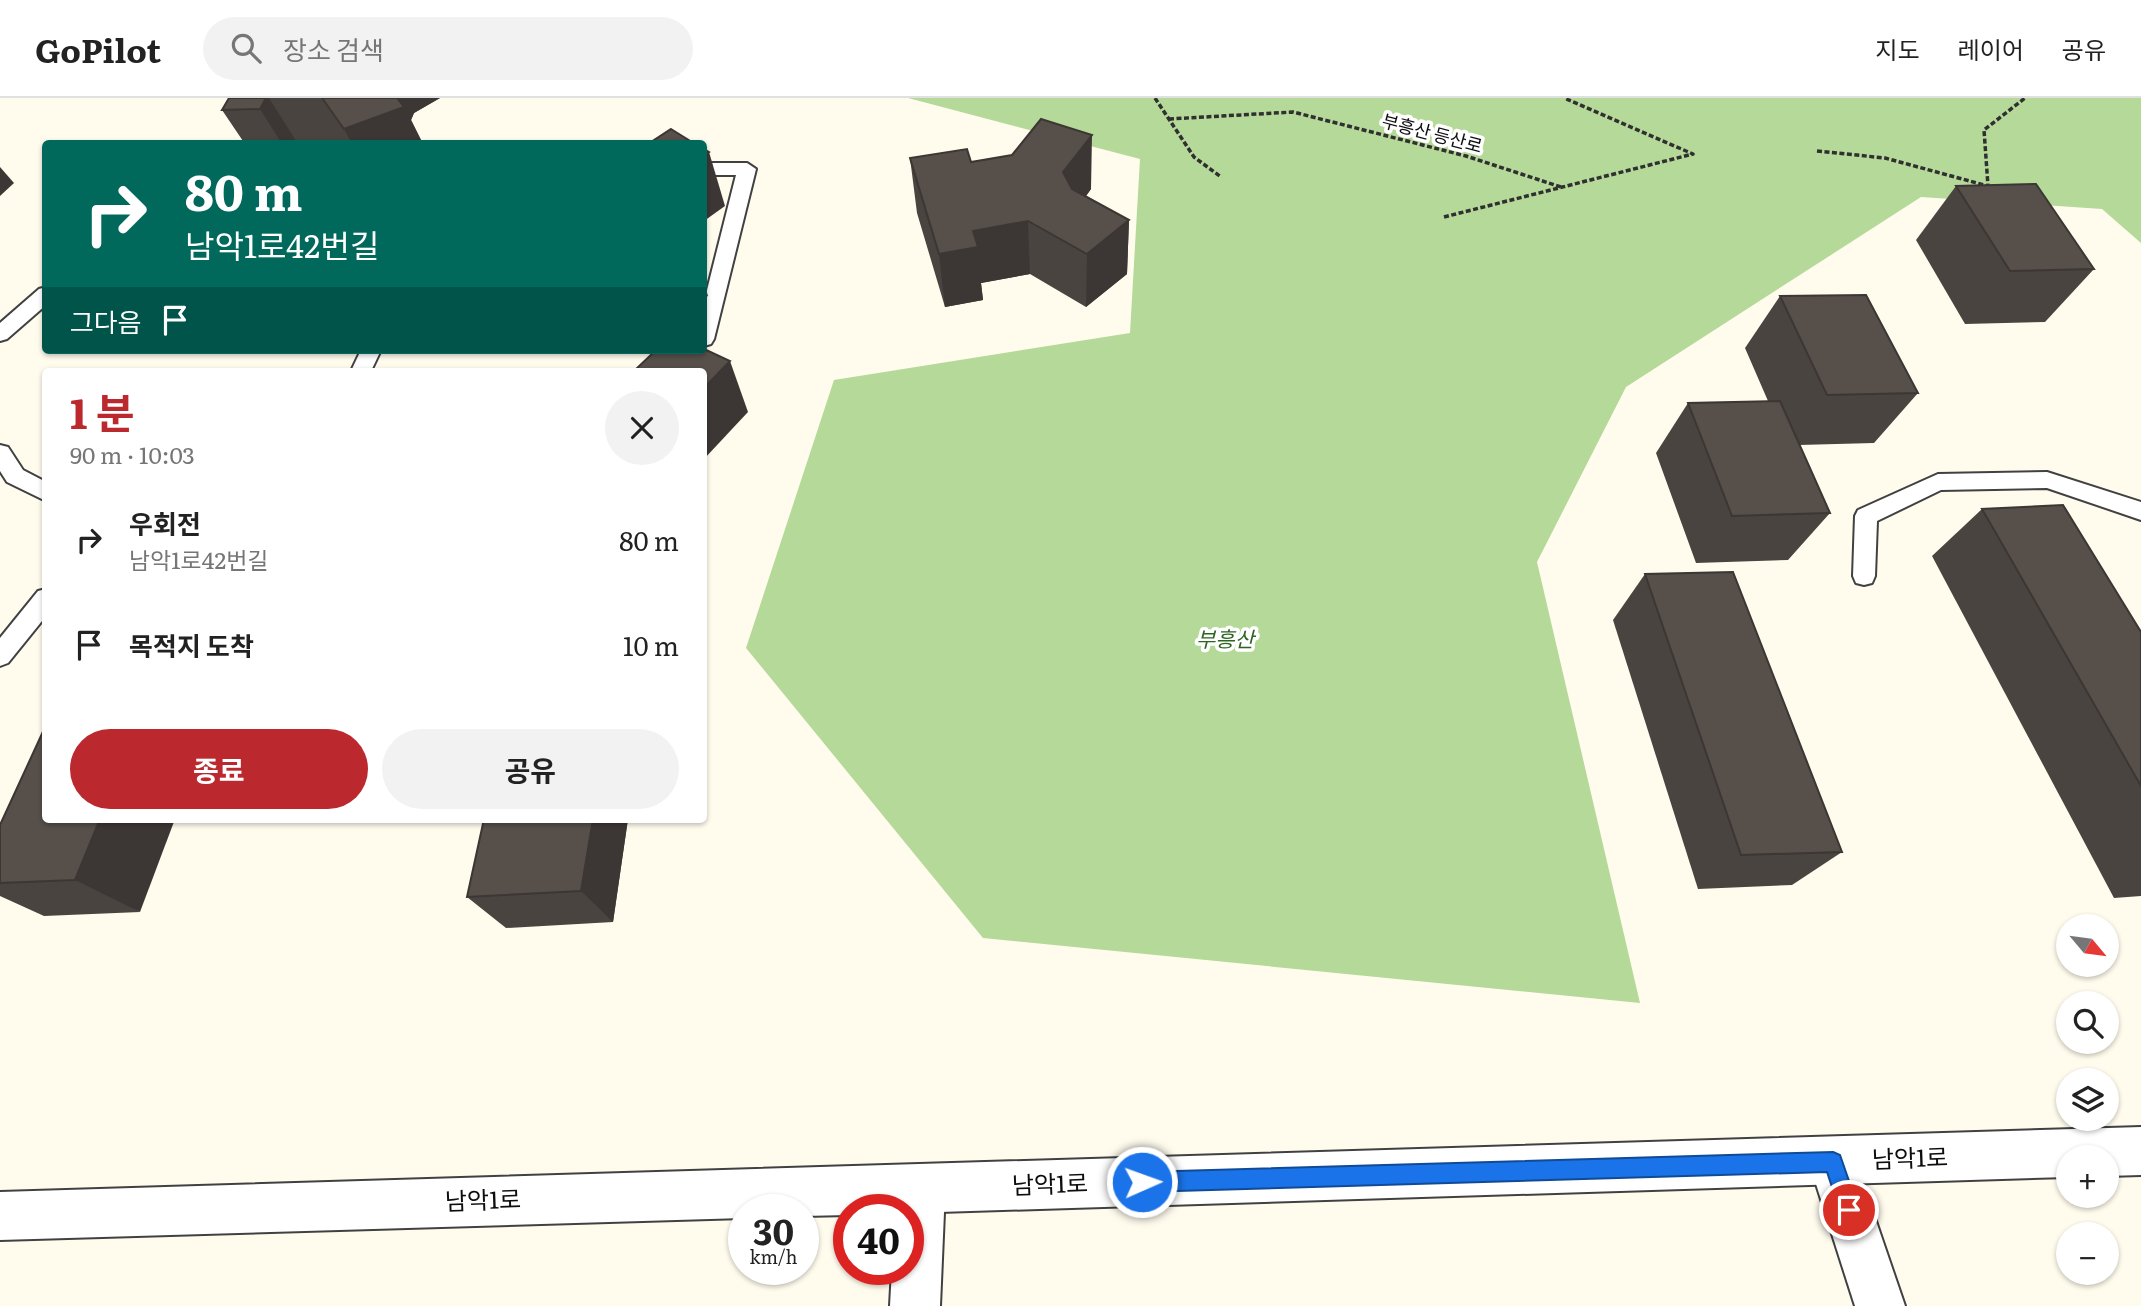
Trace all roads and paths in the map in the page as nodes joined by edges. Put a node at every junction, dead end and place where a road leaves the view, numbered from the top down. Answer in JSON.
{"nodes":[{"id":1,"x":1155,"y":98,"type":"edge"},
{"id":2,"x":1564,"y":98,"type":"edge"},
{"id":3,"x":2025,"y":98,"type":"edge"},
{"id":4,"x":1169,"y":119,"type":"junction"},
{"id":5,"x":1817,"y":151,"type":"dead end"},
{"id":6,"x":707,"y":169,"type":"edge"},
{"id":7,"x":1221,"y":177,"type":"dead end"},
{"id":8,"x":1561,"y":187,"type":"junction"},
{"id":9,"x":1444,"y":217,"type":"dead end"},
{"id":10,"x":42,"y":297,"type":"edge"},
{"id":11,"x":707,"y":327,"type":"edge"},
{"id":12,"x":0,"y":334,"type":"edge"},
{"id":13,"x":0,"y":453,"type":"edge"},
{"id":14,"x":42,"y":491,"type":"edge"},
{"id":15,"x":2141,"y":511,"type":"edge"},
{"id":16,"x":1864,"y":576,"type":"dead end"},
{"id":17,"x":42,"y":603,"type":"edge"},
{"id":18,"x":0,"y":656,"type":"edge"},
{"id":19,"x":2141,"y":1151,"type":"edge"},
{"id":20,"x":1833,"y":1162,"type":"junction"},
{"id":21,"x":921,"y":1189,"type":"junction"},
{"id":22,"x":0,"y":1216,"type":"edge"},
{"id":23,"x":915,"y":1306,"type":"edge"},
{"id":24,"x":1881,"y":1306,"type":"edge"}],
"edges":[{"from":1,"to":4,"type":"path"},
{"from":2,"to":8,"type":"path"},
{"from":3,"to":5,"type":"path"},
{"from":4,"to":7,"type":"path"},
{"from":4,"to":8,"type":"path","name":"부흥산 등산로"},
{"from":6,"to":11,"type":"lane"},
{"from":8,"to":9,"type":"path"},
{"from":10,"to":12,"type":"lane"},
{"from":13,"to":14,"type":"lane"},
{"from":15,"to":16,"type":"lane"},
{"from":17,"to":18,"type":"lane"},
{"from":19,"to":20,"type":"street","name":"남악1로"},
{"from":20,"to":21,"type":"street","name":"남악1로"},
{"from":20,"to":24,"type":"street"},
{"from":21,"to":22,"type":"street","name":"남악1로"},
{"from":21,"to":23,"type":"street"}]}
